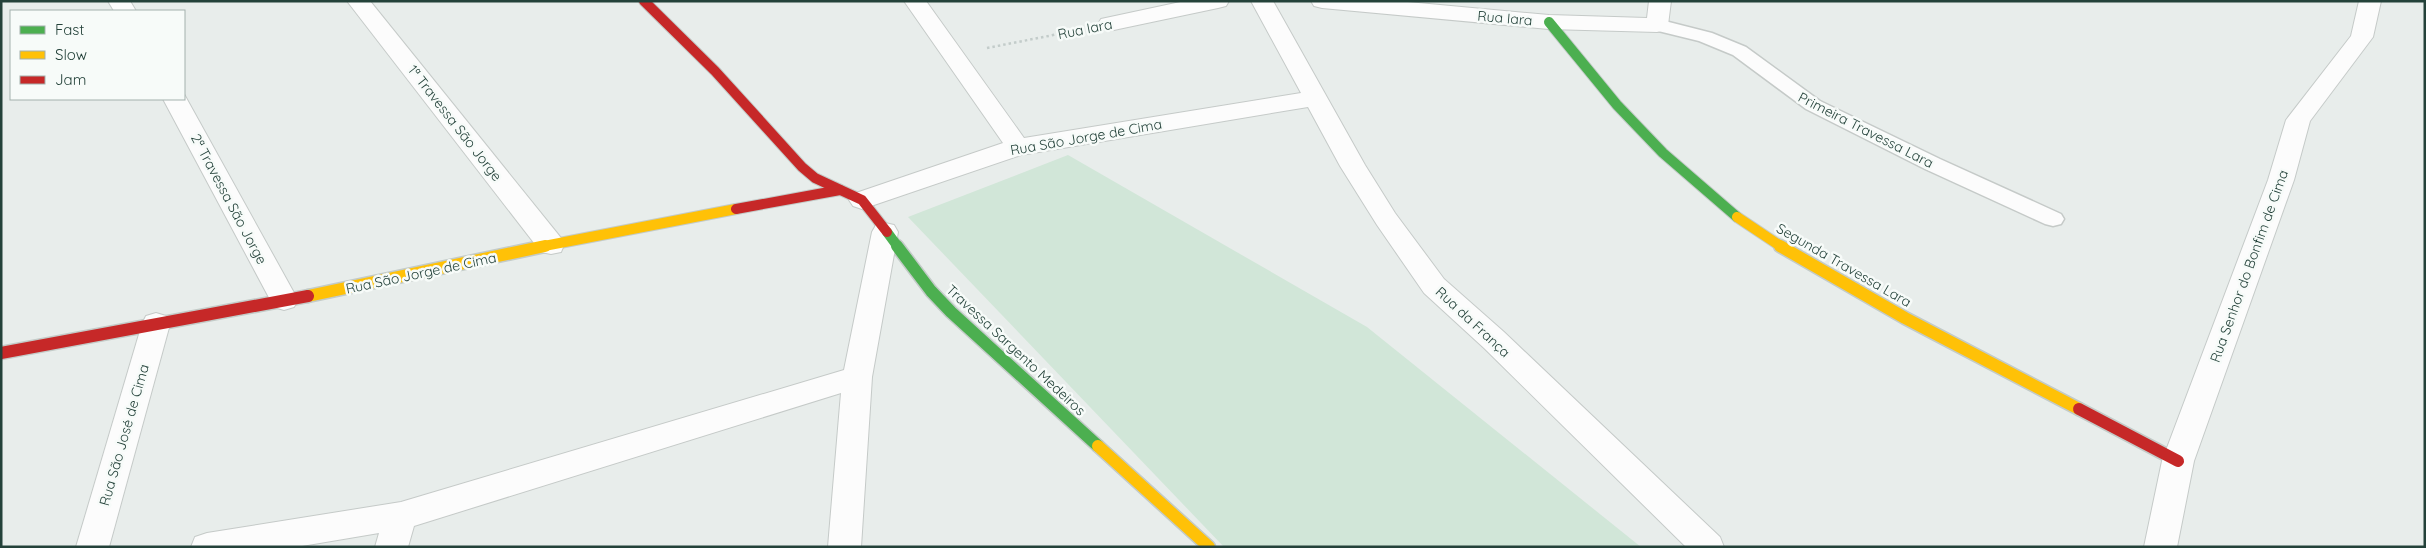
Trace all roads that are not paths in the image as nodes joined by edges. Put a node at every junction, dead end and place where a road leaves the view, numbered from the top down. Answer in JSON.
{"nodes":[{"id":1,"x":358,"y":1,"type":"edge"},
{"id":2,"x":644,"y":1,"type":"edge"},
{"id":3,"x":915,"y":1,"type":"edge"},
{"id":4,"x":1218,"y":1,"type":"edge"},
{"id":5,"x":1262,"y":1,"type":"edge"},
{"id":6,"x":1322,"y":1,"type":"edge"},
{"id":7,"x":1660,"y":1,"type":"edge"},
{"id":8,"x":2370,"y":1,"type":"edge"},
{"id":9,"x":1549,"y":22,"type":"junction"},
{"id":10,"x":1109,"y":24,"type":"road end"},
{"id":11,"x":1657,"y":25,"type":"junction"},
{"id":12,"x":1317,"y":98,"type":"junction"},
{"id":13,"x":176,"y":100,"type":"edge"},
{"id":14,"x":1018,"y":147,"type":"junction"},
{"id":15,"x":851,"y":195,"type":"junction"},
{"id":16,"x":2053,"y":219,"type":"dead end"},
{"id":17,"x":885,"y":232,"type":"junction"},
{"id":18,"x":551,"y":245,"type":"junction"},
{"id":19,"x":284,"y":300,"type":"junction"},
{"id":20,"x":156,"y":324,"type":"junction"},
{"id":21,"x":1,"y":353,"type":"edge"},
{"id":22,"x":857,"y":377,"type":"junction"},
{"id":23,"x":2178,"y":461,"type":"junction"},
{"id":24,"x":401,"y":516,"type":"junction"},
{"id":25,"x":92,"y":547,"type":"edge"},
{"id":26,"x":207,"y":547,"type":"edge"},
{"id":27,"x":391,"y":547,"type":"edge"},
{"id":28,"x":844,"y":547,"type":"edge"},
{"id":29,"x":1209,"y":547,"type":"edge"},
{"id":30,"x":1708,"y":547,"type":"edge"},
{"id":31,"x":2160,"y":547,"type":"edge"}],
"edges":[{"from":1,"to":18,"type":"street","name":"1ª Travessa São Jorge"},
{"from":2,"to":15,"type":"street","name":"Travessa Sargento Medeiros"},
{"from":3,"to":14,"type":"street"},
{"from":4,"to":10,"type":"street","name":"Rua Iara"},
{"from":5,"to":12,"type":"street","name":"Rua da França"},
{"from":6,"to":9,"type":"street","name":"Rua Iara"},
{"from":7,"to":11,"type":"street"},
{"from":8,"to":23,"type":"street","name":"Rua Senhor do Bonfim de Cima"},
{"from":9,"to":11,"type":"street","name":"Rua Iara"},
{"from":9,"to":23,"type":"street","name":"Segunda Travessa Lara"},
{"from":11,"to":16,"type":"lane","name":"Primeira Travessa Lara"},
{"from":12,"to":14,"type":"street","name":"Rua São Jorge de Cima"},
{"from":12,"to":30,"type":"street","name":"Rua da França"},
{"from":13,"to":19,"type":"street","name":"2ª Travessa São Jorge"},
{"from":14,"to":15,"type":"street","name":"Rua São Jorge de Cima"},
{"from":15,"to":17,"type":"street","name":"Travessa Sargento Medeiros"},
{"from":15,"to":18,"type":"street","name":"Rua São Jorge de Cima"},
{"from":17,"to":22,"type":"street"},
{"from":17,"to":29,"type":"street","name":"Travessa Sargento Medeiros"},
{"from":18,"to":19,"type":"street","name":"Rua São Jorge de Cima"},
{"from":19,"to":20,"type":"street","name":"Rua São Jorge de Cima"},
{"from":20,"to":21,"type":"street","name":"Rua São Jorge de Cima"},
{"from":20,"to":25,"type":"street","name":"Rua São José de Cima"},
{"from":22,"to":24,"type":"street"},
{"from":22,"to":28,"type":"street"},
{"from":23,"to":31,"type":"street","name":"Rua Senhor do Bonfim de Cima"},
{"from":24,"to":26,"type":"street"},
{"from":24,"to":27,"type":"street"}]}
